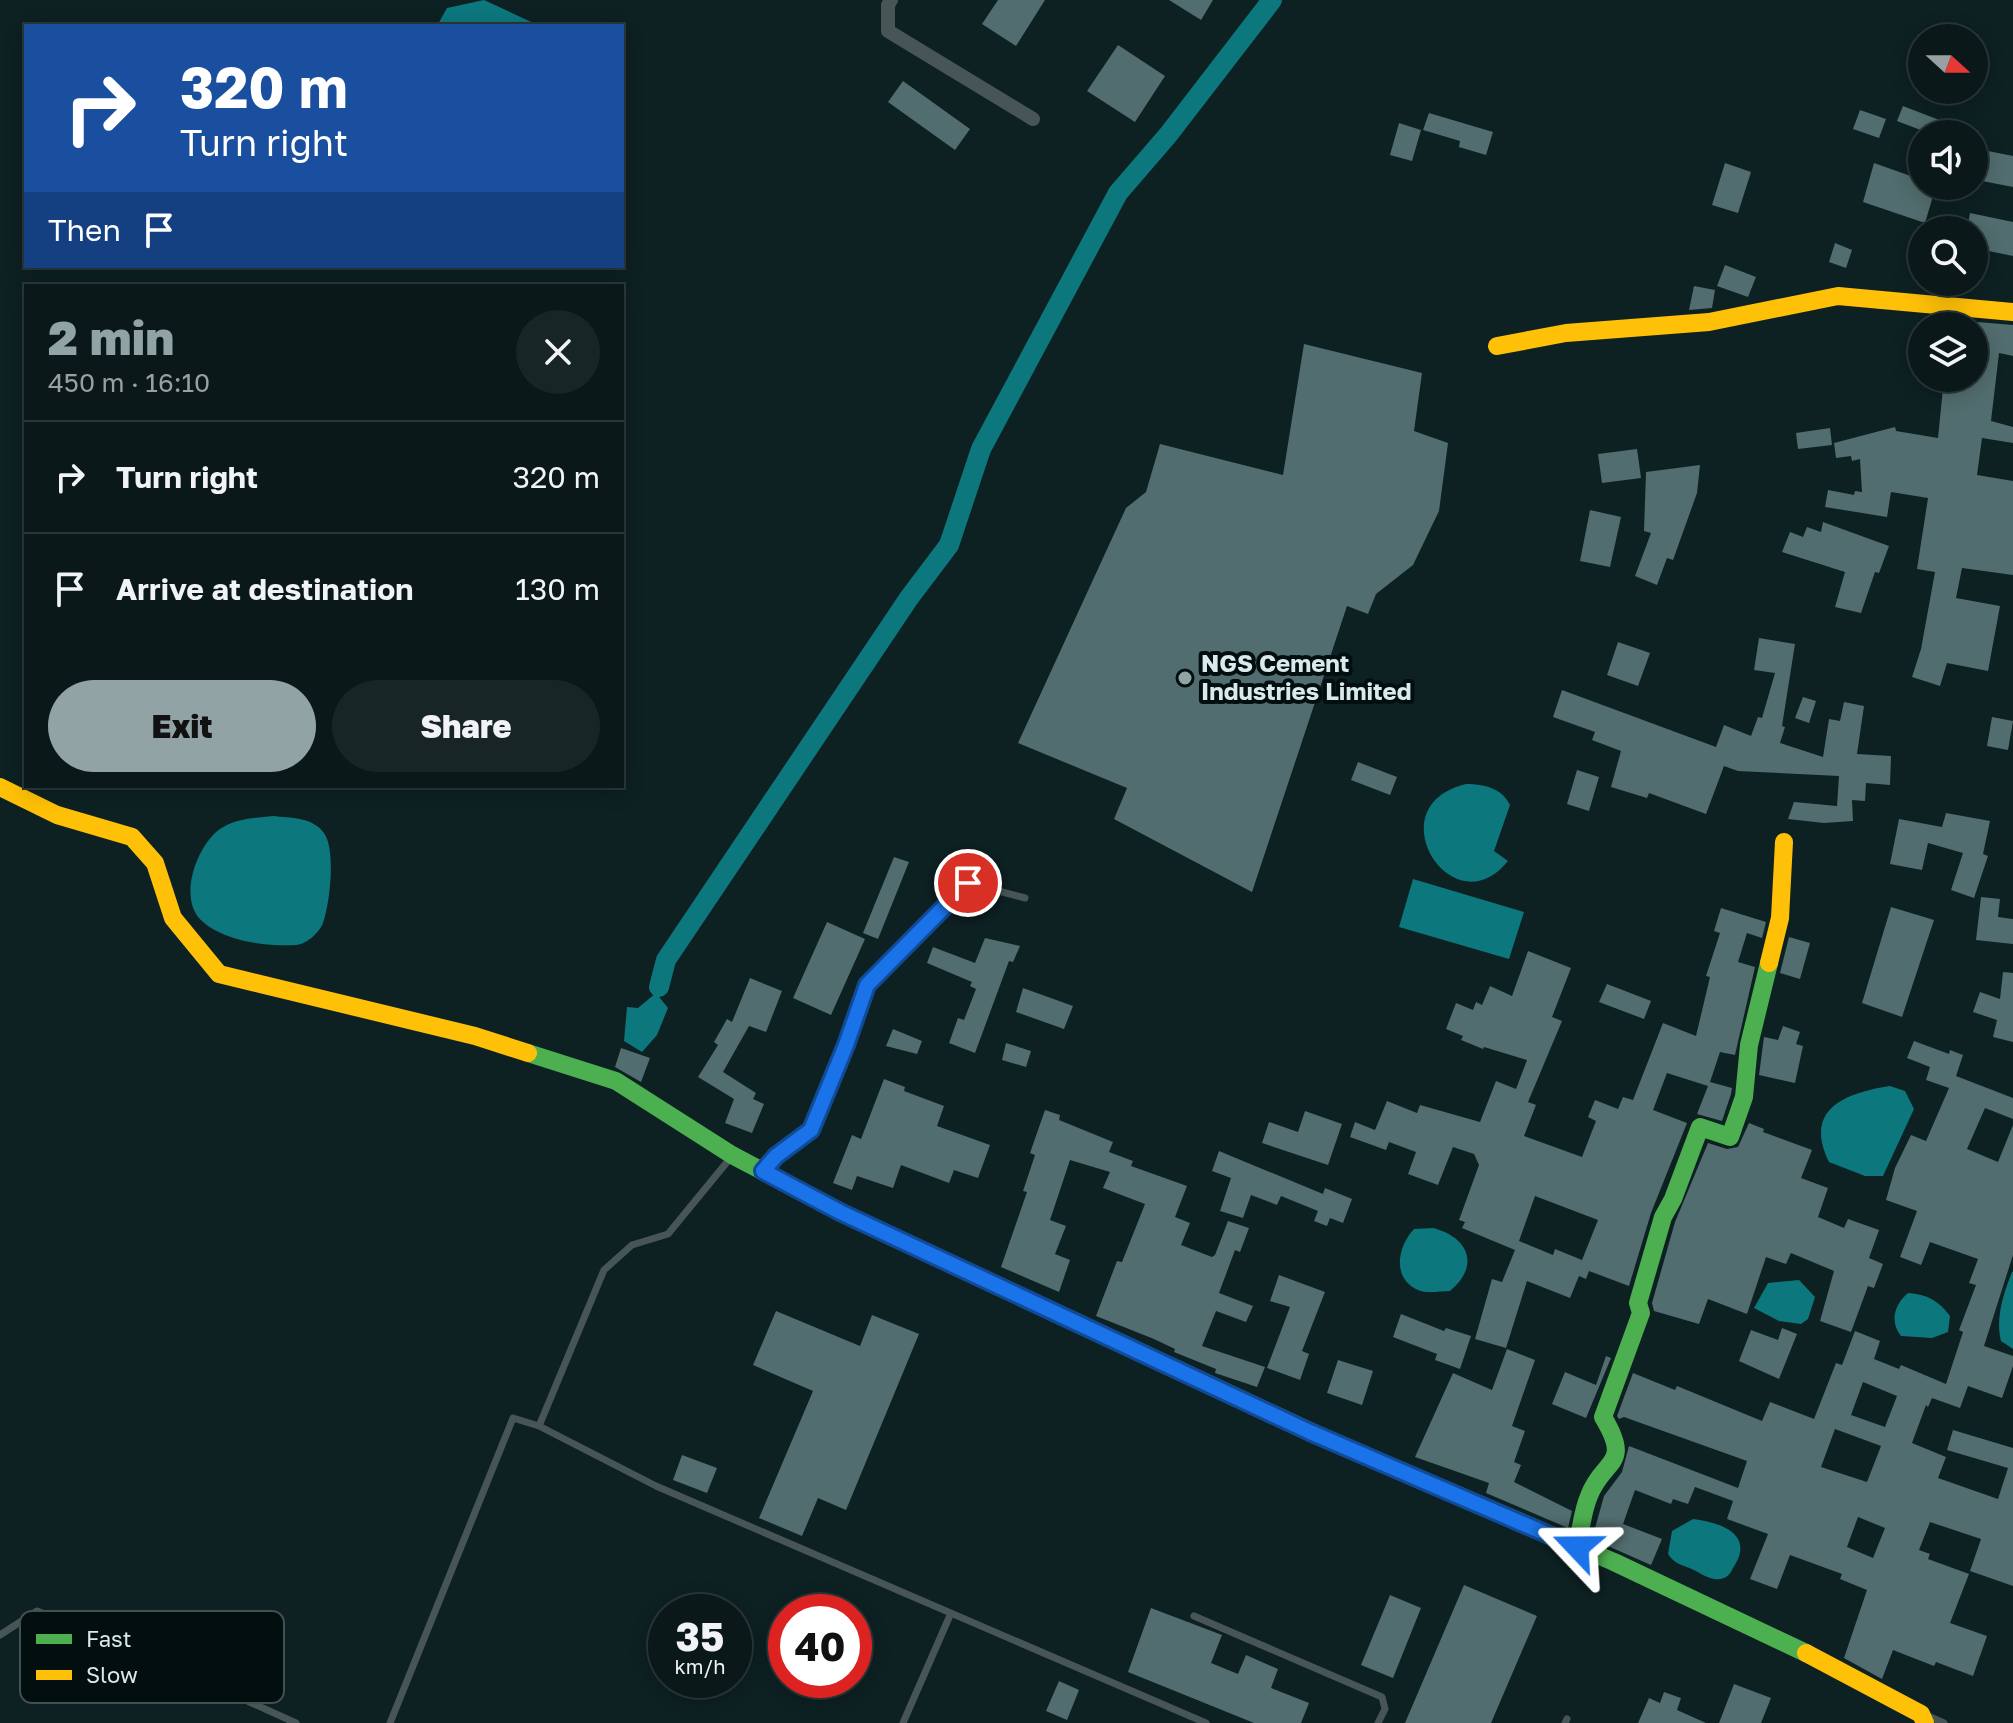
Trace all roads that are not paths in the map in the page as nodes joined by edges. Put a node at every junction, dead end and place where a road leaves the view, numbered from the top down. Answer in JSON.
{"nodes":[{"id":1,"x":891,"y":0,"type":"edge"},
{"id":2,"x":1033,"y":119,"type":"dead end"},
{"id":3,"x":2013,"y":312,"type":"edge"},
{"id":4,"x":1497,"y":346,"type":"dead end"},
{"id":5,"x":0,"y":787,"type":"edge"},
{"id":6,"x":1784,"y":842,"type":"dead end"},
{"id":7,"x":1025,"y":898,"type":"dead end"},
{"id":8,"x":732,"y":1155,"type":"junction"},
{"id":9,"x":763,"y":1171,"type":"junction"},
{"id":10,"x":539,"y":1426,"type":"junction"},
{"id":11,"x":1577,"y":1547,"type":"junction"},
{"id":12,"x":951,"y":1613,"type":"junction"},
{"id":13,"x":1194,"y":1616,"type":"dead end"},
{"id":14,"x":20,"y":1622,"type":"edge"},
{"id":15,"x":0,"y":1635,"type":"edge"},
{"id":16,"x":252,"y":1703,"type":"edge"},
{"id":17,"x":1923,"y":1718,"type":"edge"},
{"id":18,"x":1202,"y":1722,"type":"edge"},
{"id":19,"x":296,"y":1723,"type":"edge"},
{"id":20,"x":390,"y":1723,"type":"edge"},
{"id":21,"x":903,"y":1723,"type":"edge"},
{"id":22,"x":1378,"y":1723,"type":"edge"},
{"id":23,"x":1944,"y":1723,"type":"edge"}],
"edges":[{"from":1,"to":2,"type":"street"},
{"from":3,"to":4,"type":"street"},
{"from":5,"to":8,"type":"street"},
{"from":6,"to":11,"type":"street"},
{"from":7,"to":9,"type":"lane"},
{"from":8,"to":9,"type":"street"},
{"from":8,"to":10,"type":"lane"},
{"from":9,"to":11,"type":"street"},
{"from":10,"to":12,"type":"lane"},
{"from":10,"to":20,"type":"lane"},
{"from":11,"to":17,"type":"street"},
{"from":12,"to":18,"type":"lane"},
{"from":12,"to":21,"type":"lane"},
{"from":13,"to":22,"type":"lane"},
{"from":14,"to":15,"type":"lane"},
{"from":16,"to":19,"type":"lane"},
{"from":17,"to":23,"type":"lane"}]}
